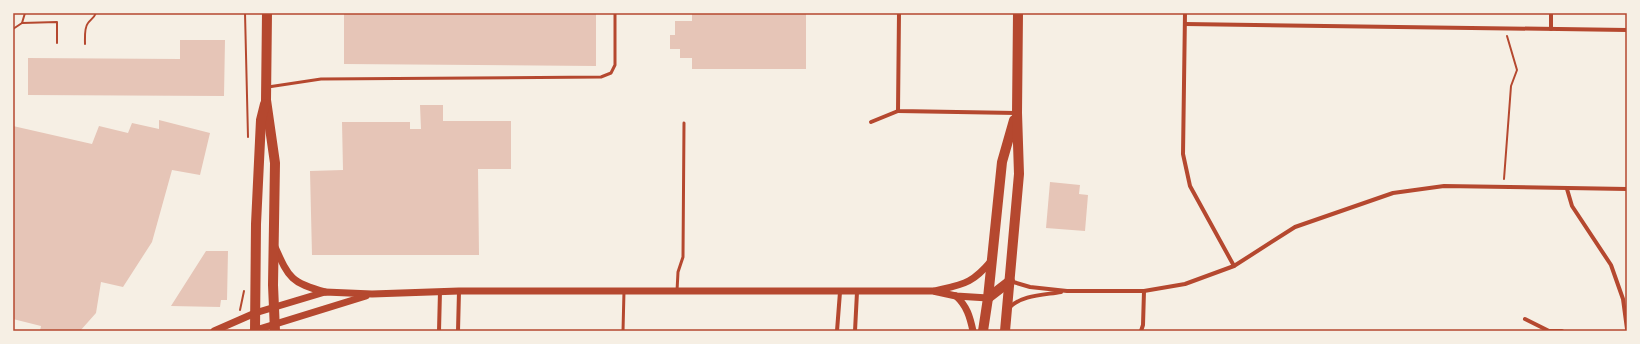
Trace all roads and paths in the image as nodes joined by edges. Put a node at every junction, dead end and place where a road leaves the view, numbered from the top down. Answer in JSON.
{"nodes":[{"id":1,"x":25,"y":13,"type":"edge"},
{"id":2,"x":96,"y":13,"type":"edge"},
{"id":3,"x":245,"y":13,"type":"edge"},
{"id":4,"x":267,"y":13,"type":"edge"},
{"id":5,"x":615,"y":13,"type":"edge"},
{"id":6,"x":899,"y":13,"type":"edge"},
{"id":7,"x":1018,"y":13,"type":"edge"},
{"id":8,"x":1185,"y":13,"type":"edge"},
{"id":9,"x":1551,"y":13,"type":"edge"},
{"id":10,"x":22,"y":23,"type":"junction"},
{"id":11,"x":1185,"y":24,"type":"junction"},
{"id":12,"x":1504,"y":29,"type":"junction"},
{"id":13,"x":1551,"y":29,"type":"junction"},
{"id":14,"x":13,"y":30,"type":"edge"},
{"id":15,"x":1627,"y":30,"type":"edge"},
{"id":16,"x":56,"y":43,"type":"dead end"},
{"id":17,"x":85,"y":44,"type":"dead end"},
{"id":18,"x":266,"y":87,"type":"junction"},
{"id":19,"x":266,"y":100,"type":"junction"},
{"id":20,"x":898,"y":111,"type":"junction"},
{"id":21,"x":1017,"y":113,"type":"junction"},
{"id":22,"x":871,"y":122,"type":"dead end"},
{"id":23,"x":684,"y":123,"type":"dead end"},
{"id":24,"x":248,"y":142,"type":"dead end"},
{"id":25,"x":1504,"y":186,"type":"junction"},
{"id":26,"x":1567,"y":189,"type":"junction"},
{"id":27,"x":1627,"y":190,"type":"edge"},
{"id":28,"x":274,"y":245,"type":"junction"},
{"id":29,"x":992,"y":259,"type":"junction"},
{"id":30,"x":1234,"y":266,"type":"junction"},
{"id":31,"x":1010,"y":281,"type":"junction"},
{"id":32,"x":244,"y":290,"type":"dead end"},
{"id":33,"x":440,"y":291,"type":"junction"},
{"id":34,"x":459,"y":291,"type":"junction"},
{"id":35,"x":624,"y":291,"type":"junction"},
{"id":36,"x":677,"y":291,"type":"junction"},
{"id":37,"x":1067,"y":291,"type":"junction"},
{"id":38,"x":1144,"y":291,"type":"junction"},
{"id":39,"x":325,"y":292,"type":"junction"},
{"id":40,"x":840,"y":292,"type":"junction"},
{"id":41,"x":857,"y":292,"type":"junction"},
{"id":42,"x":932,"y":292,"type":"junction"},
{"id":43,"x":372,"y":294,"type":"junction"},
{"id":44,"x":956,"y":296,"type":"junction"},
{"id":45,"x":988,"y":298,"type":"junction"},
{"id":46,"x":240,"y":305,"type":"dead end"},
{"id":47,"x":274,"y":306,"type":"junction"},
{"id":48,"x":1007,"y":311,"type":"junction"},
{"id":49,"x":255,"y":312,"type":"junction"},
{"id":50,"x":1525,"y":319,"type":"dead end"},
{"id":51,"x":275,"y":328,"type":"edge"},
{"id":52,"x":1627,"y":329,"type":"edge"},
{"id":53,"x":214,"y":331,"type":"edge"},
{"id":54,"x":255,"y":331,"type":"edge"},
{"id":55,"x":440,"y":331,"type":"edge"},
{"id":56,"x":458,"y":331,"type":"edge"},
{"id":57,"x":623,"y":331,"type":"edge"},
{"id":58,"x":837,"y":331,"type":"edge"},
{"id":59,"x":854,"y":331,"type":"edge"},
{"id":60,"x":973,"y":331,"type":"edge"},
{"id":61,"x":983,"y":331,"type":"edge"},
{"id":62,"x":1005,"y":331,"type":"edge"},
{"id":63,"x":1141,"y":331,"type":"edge"},
{"id":64,"x":1562,"y":331,"type":"edge"}],
"edges":[{"from":1,"to":10,"type":"path"},
{"from":2,"to":17,"type":"path"},
{"from":3,"to":24,"type":"path"},
{"from":4,"to":18,"type":"main road"},
{"from":5,"to":18,"type":"lane"},
{"from":6,"to":20,"type":"street"},
{"from":7,"to":21,"type":"main road"},
{"from":8,"to":11,"type":"street"},
{"from":9,"to":13,"type":"street"},
{"from":10,"to":14,"type":"path"},
{"from":10,"to":16,"type":"path"},
{"from":11,"to":12,"type":"street"},
{"from":11,"to":30,"type":"street"},
{"from":12,"to":13,"type":"street"},
{"from":12,"to":25,"type":"path"},
{"from":13,"to":15,"type":"street"},
{"from":18,"to":19,"type":"main road"},
{"from":19,"to":28,"type":"main road"},
{"from":19,"to":49,"type":"main road"},
{"from":20,"to":21,"type":"street"},
{"from":20,"to":22,"type":"street"},
{"from":21,"to":29,"type":"main road"},
{"from":21,"to":31,"type":"main road"},
{"from":23,"to":36,"type":"lane"},
{"from":25,"to":26,"type":"street"},
{"from":25,"to":30,"type":"street"},
{"from":26,"to":27,"type":"street"},
{"from":26,"to":52,"type":"street"},
{"from":28,"to":39,"type":"street"},
{"from":28,"to":47,"type":"main road"},
{"from":29,"to":42,"type":"street"},
{"from":29,"to":45,"type":"main road"},
{"from":30,"to":38,"type":"street"},
{"from":31,"to":37,"type":"street"},
{"from":31,"to":45,"type":"main road"},
{"from":31,"to":48,"type":"main road"},
{"from":32,"to":46,"type":"path"},
{"from":33,"to":34,"type":"street"},
{"from":33,"to":43,"type":"street"},
{"from":33,"to":55,"type":"street"},
{"from":34,"to":35,"type":"street"},
{"from":34,"to":56,"type":"street"},
{"from":35,"to":36,"type":"street"},
{"from":35,"to":57,"type":"lane"},
{"from":36,"to":40,"type":"street"},
{"from":37,"to":38,"type":"street"},
{"from":37,"to":48,"type":"street"},
{"from":38,"to":63,"type":"street"},
{"from":39,"to":43,"type":"street"},
{"from":39,"to":47,"type":"street"},
{"from":40,"to":41,"type":"street"},
{"from":40,"to":58,"type":"street"},
{"from":41,"to":42,"type":"street"},
{"from":41,"to":59,"type":"street"},
{"from":42,"to":44,"type":"street"},
{"from":43,"to":51,"type":"street"},
{"from":44,"to":45,"type":"street"},
{"from":44,"to":60,"type":"street"},
{"from":45,"to":61,"type":"main road"},
{"from":47,"to":49,"type":"street"},
{"from":47,"to":51,"type":"main road"},
{"from":48,"to":62,"type":"main road"},
{"from":49,"to":53,"type":"street"},
{"from":49,"to":54,"type":"main road"},
{"from":50,"to":64,"type":"street"},
{"from":51,"to":54,"type":"street"}]}
